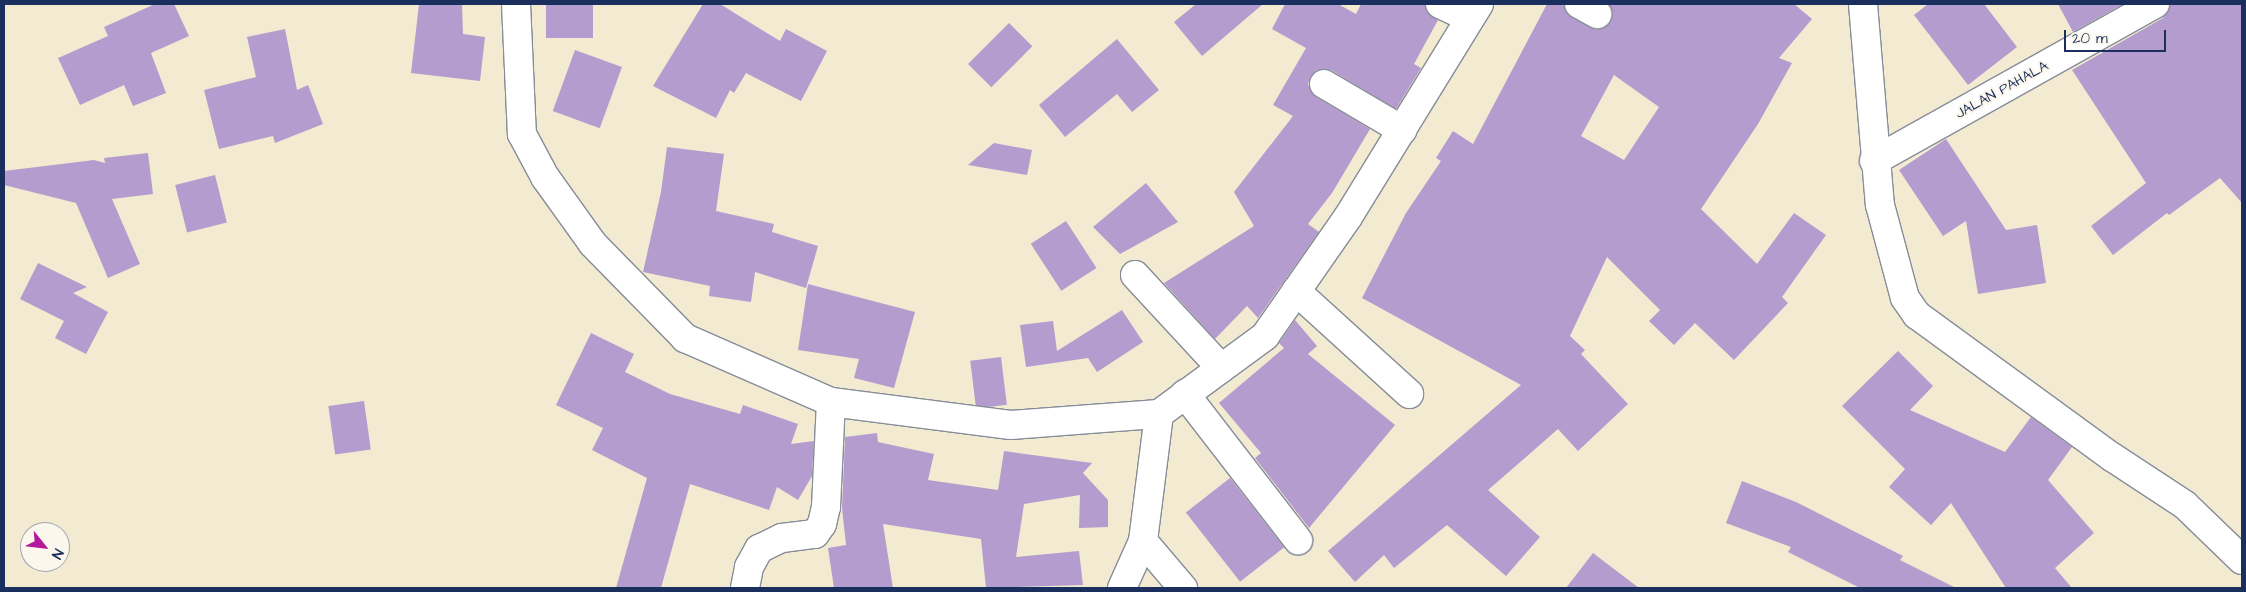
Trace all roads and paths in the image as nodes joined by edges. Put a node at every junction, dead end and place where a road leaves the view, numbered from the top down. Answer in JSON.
{"nodes":[{"id":1,"x":516,"y":4,"type":"edge"},
{"id":2,"x":1440,"y":4,"type":"edge"},
{"id":3,"x":1863,"y":4,"type":"edge"},
{"id":4,"x":2155,"y":4,"type":"edge"},
{"id":5,"x":1474,"y":11,"type":"edge"},
{"id":6,"x":1324,"y":84,"type":"dead end"},
{"id":7,"x":1402,"y":130,"type":"junction"},
{"id":8,"x":1874,"y":161,"type":"junction"},
{"id":9,"x":1135,"y":275,"type":"dead end"},
{"id":10,"x":1296,"y":291,"type":"junction"},
{"id":11,"x":1221,"y":368,"type":"junction"},
{"id":12,"x":1186,"y":394,"type":"junction"},
{"id":13,"x":1409,"y":394,"type":"dead end"},
{"id":14,"x":831,"y":402,"type":"junction"},
{"id":15,"x":1159,"y":414,"type":"junction"},
{"id":16,"x":1298,"y":540,"type":"dead end"},
{"id":17,"x":1143,"y":541,"type":"junction"},
{"id":18,"x":2242,"y":560,"type":"edge"},
{"id":19,"x":745,"y":588,"type":"edge"},
{"id":20,"x":1122,"y":588,"type":"edge"},
{"id":21,"x":1183,"y":588,"type":"edge"}],
"edges":[{"from":1,"to":14,"type":"street"},
{"from":2,"to":5,"type":"street"},
{"from":3,"to":8,"type":"street"},
{"from":4,"to":8,"type":"street","name":"JALAN PAHALA"},
{"from":5,"to":7,"type":"street"},
{"from":6,"to":7,"type":"street"},
{"from":7,"to":10,"type":"street"},
{"from":8,"to":18,"type":"street"},
{"from":9,"to":11,"type":"street"},
{"from":10,"to":11,"type":"street"},
{"from":10,"to":13,"type":"street"},
{"from":11,"to":12,"type":"street"},
{"from":12,"to":15,"type":"street"},
{"from":12,"to":16,"type":"street"},
{"from":14,"to":15,"type":"street"},
{"from":14,"to":19,"type":"street"},
{"from":15,"to":17,"type":"street"},
{"from":17,"to":20,"type":"street"},
{"from":17,"to":21,"type":"street"}]}
